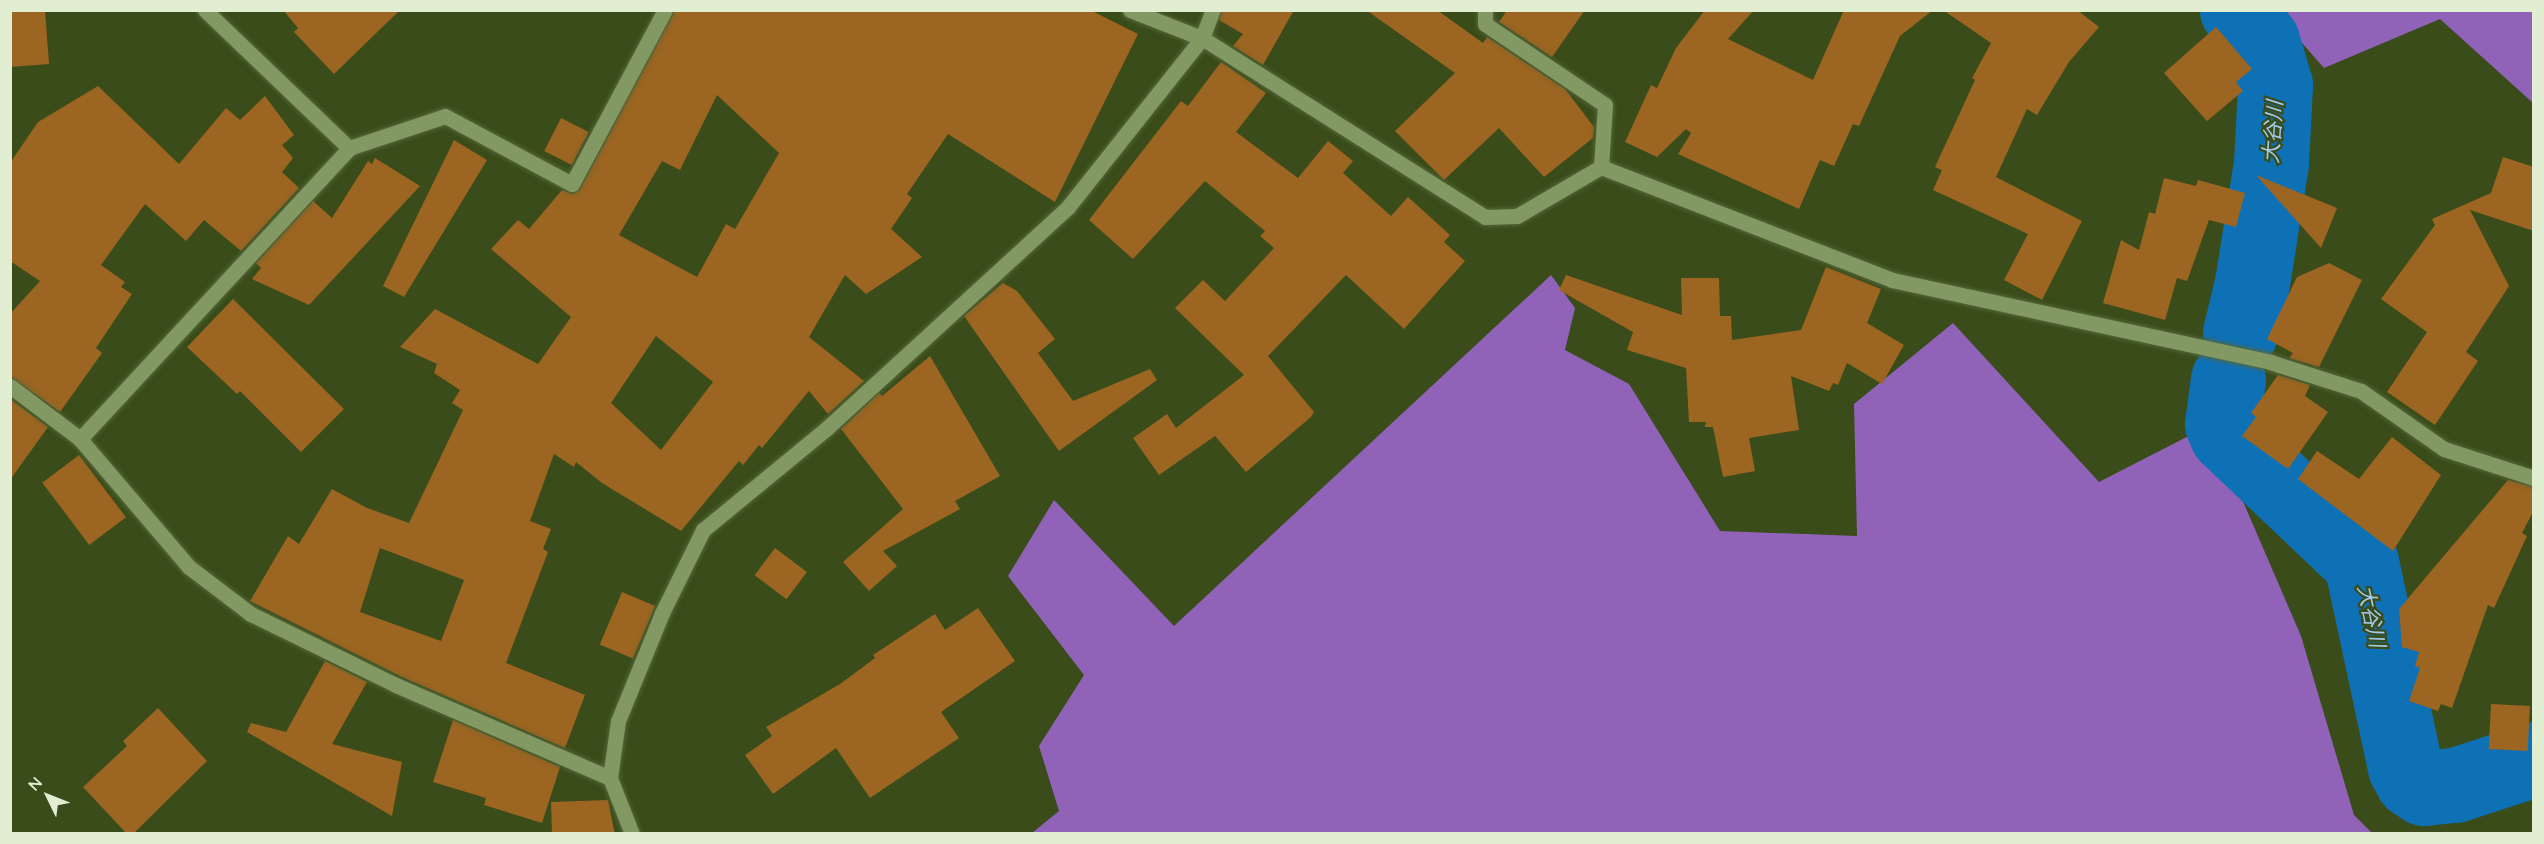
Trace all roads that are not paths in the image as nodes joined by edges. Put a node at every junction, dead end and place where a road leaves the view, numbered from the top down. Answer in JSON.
{"nodes":[{"id":1,"x":205,"y":10,"type":"edge"},
{"id":2,"x":665,"y":10,"type":"edge"},
{"id":3,"x":1130,"y":10,"type":"edge"},
{"id":4,"x":1213,"y":10,"type":"edge"},
{"id":5,"x":1485,"y":10,"type":"edge"},
{"id":6,"x":1202,"y":38,"type":"junction"},
{"id":7,"x":349,"y":148,"type":"junction"},
{"id":8,"x":1601,"y":167,"type":"junction"},
{"id":9,"x":10,"y":386,"type":"edge"},
{"id":10,"x":80,"y":440,"type":"junction"},
{"id":11,"x":2534,"y":478,"type":"edge"},
{"id":12,"x":610,"y":778,"type":"junction"},
{"id":13,"x":633,"y":834,"type":"edge"}],
"edges":[{"from":1,"to":7,"type":"street"},
{"from":2,"to":7,"type":"street"},
{"from":3,"to":6,"type":"street"},
{"from":4,"to":6,"type":"street"},
{"from":5,"to":8,"type":"street"},
{"from":6,"to":8,"type":"street"},
{"from":6,"to":12,"type":"street"},
{"from":7,"to":10,"type":"street"},
{"from":8,"to":11,"type":"street"},
{"from":9,"to":10,"type":"street"},
{"from":10,"to":12,"type":"street"},
{"from":12,"to":13,"type":"street"}]}
